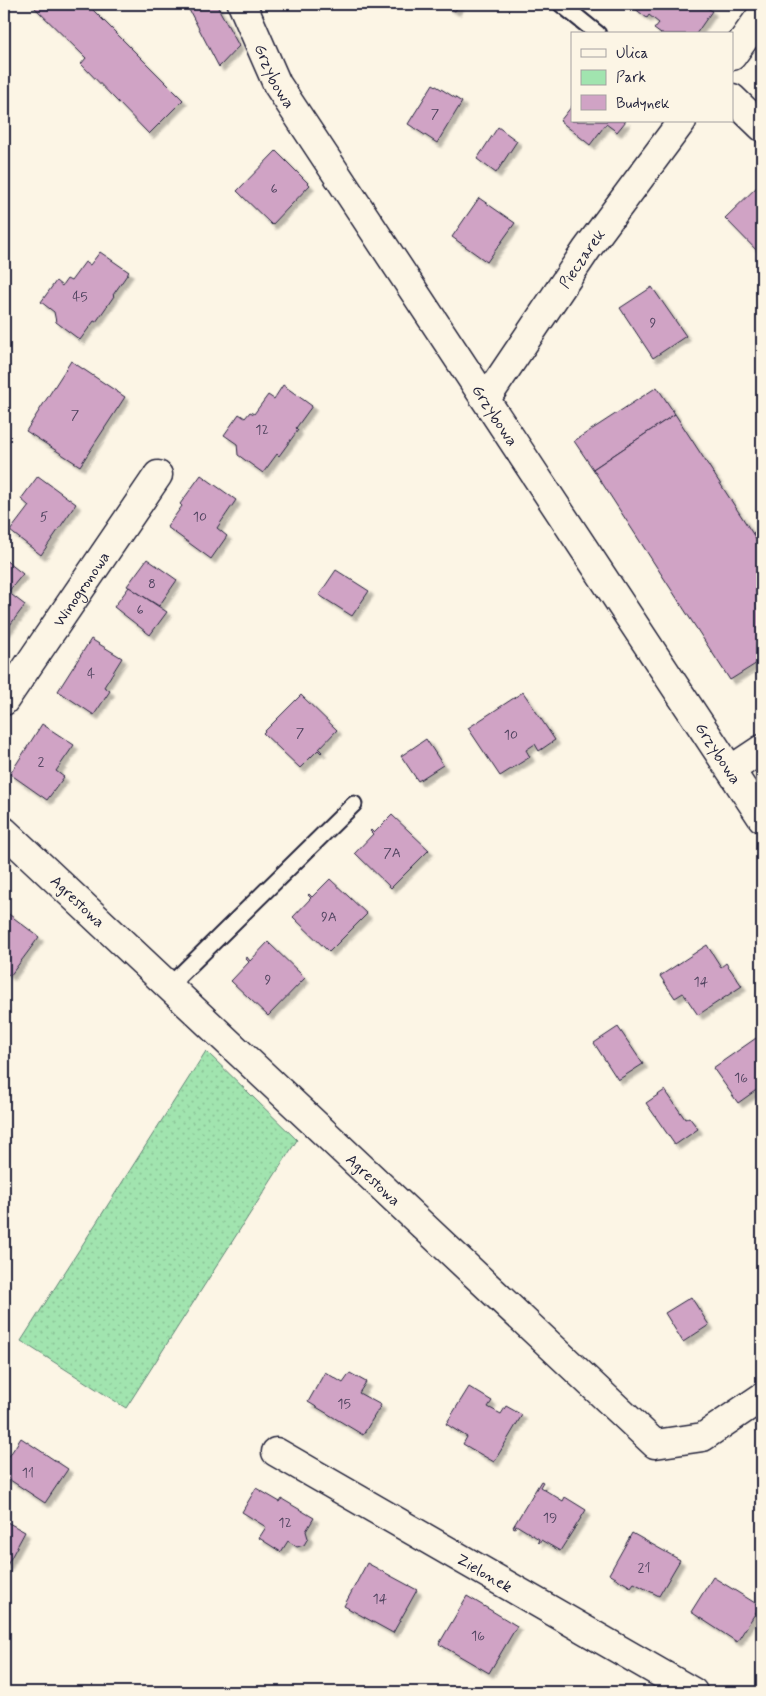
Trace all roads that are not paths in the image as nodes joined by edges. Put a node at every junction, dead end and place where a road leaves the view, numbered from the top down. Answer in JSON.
{"nodes":[{"id":1,"x":242,"y":4,"type":"edge"},
{"id":2,"x":561,"y":4,"type":"edge"},
{"id":3,"x":762,"y":14,"type":"edge"},
{"id":4,"x":596,"y":32,"type":"edge"},
{"id":5,"x":734,"y":53,"type":"edge"},
{"id":6,"x":734,"y":100,"type":"edge"},
{"id":7,"x":681,"y":122,"type":"edge"},
{"id":8,"x":762,"y":126,"type":"edge"},
{"id":9,"x":486,"y":399,"type":"junction"},
{"id":10,"x":158,"y":475,"type":"dead end"},
{"id":11,"x":4,"y":701,"type":"edge"},
{"id":12,"x":762,"y":749,"type":"edge"},
{"id":13,"x":732,"y":770,"type":"junction"},
{"id":14,"x":354,"y":804,"type":"dead end"},
{"id":15,"x":762,"y":818,"type":"edge"},
{"id":16,"x":4,"y":831,"type":"edge"},
{"id":17,"x":168,"y":987,"type":"junction"},
{"id":18,"x":762,"y":1397,"type":"edge"},
{"id":19,"x":276,"y":1452,"type":"dead end"},
{"id":20,"x":693,"y":1692,"type":"edge"}],
"edges":[{"from":1,"to":9,"type":"street","name":"Grzybowa"},
{"from":2,"to":4,"type":"lane"},
{"from":3,"to":5,"type":"street"},
{"from":6,"to":8,"type":"street"},
{"from":7,"to":9,"type":"street","name":"Pieczarek"},
{"from":9,"to":13,"type":"street","name":"Grzybowa"},
{"from":10,"to":11,"type":"street","name":"Winogronowa"},
{"from":12,"to":13,"type":"street"},
{"from":13,"to":15,"type":"street","name":"Grzybowa"},
{"from":14,"to":17,"type":"lane"},
{"from":16,"to":17,"type":"street","name":"Agrestowa"},
{"from":17,"to":18,"type":"street","name":"Agrestowa"},
{"from":19,"to":20,"type":"street","name":"Zielonek"}]}
